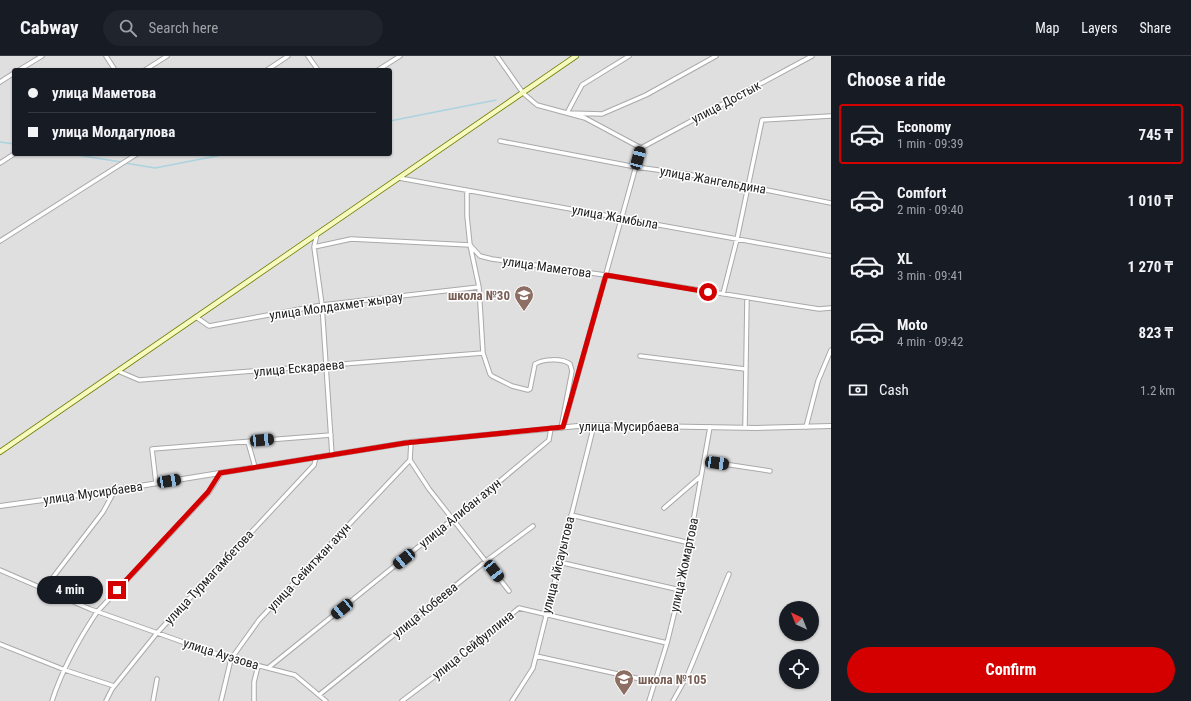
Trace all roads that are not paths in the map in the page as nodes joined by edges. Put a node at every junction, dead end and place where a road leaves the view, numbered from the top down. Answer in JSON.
{"nodes":[{"id":1,"x":42,"y":56,"type":"edge"},
{"id":2,"x":106,"y":56,"type":"edge"},
{"id":3,"x":167,"y":56,"type":"edge"},
{"id":4,"x":288,"y":56,"type":"edge"},
{"id":5,"x":308,"y":56,"type":"edge"},
{"id":6,"x":400,"y":56,"type":"edge"},
{"id":7,"x":497,"y":56,"type":"edge"},
{"id":8,"x":576,"y":56,"type":"edge"},
{"id":9,"x":629,"y":56,"type":"edge"},
{"id":10,"x":716,"y":56,"type":"edge"},
{"id":11,"x":812,"y":56,"type":"edge"},
{"id":12,"x":22,"y":68,"type":"edge"},
{"id":13,"x":114,"y":68,"type":"edge"},
{"id":14,"x":148,"y":68,"type":"edge"},
{"id":15,"x":270,"y":68,"type":"edge"},
{"id":16,"x":317,"y":68,"type":"edge"},
{"id":17,"x":381,"y":68,"type":"edge"},
{"id":18,"x":12,"y":74,"type":"edge"},
{"id":19,"x":0,"y":82,"type":"edge"},
{"id":20,"x":522,"y":93,"type":"junction"},
{"id":21,"x":567,"y":113,"type":"junction"},
{"id":22,"x":831,"y":116,"type":"edge"},
{"id":23,"x":500,"y":142,"type":"dead end"},
{"id":24,"x":641,"y":148,"type":"junction"},
{"id":25,"x":12,"y":155,"type":"edge"},
{"id":26,"x":134,"y":156,"type":"edge"},
{"id":27,"x":0,"y":162,"type":"edge"},
{"id":28,"x":636,"y":167,"type":"junction"},
{"id":29,"x":399,"y":178,"type":"junction"},
{"id":30,"x":748,"y":186,"type":"junction"},
{"id":31,"x":467,"y":190,"type":"junction"},
{"id":32,"x":831,"y":203,"type":"edge"},
{"id":33,"x":621,"y":218,"type":"junction"},
{"id":34,"x":317,"y":234,"type":"junction"},
{"id":35,"x":737,"y":239,"type":"junction"},
{"id":36,"x":0,"y":241,"type":"edge"},
{"id":37,"x":470,"y":245,"type":"junction"},
{"id":38,"x":314,"y":247,"type":"junction"},
{"id":39,"x":831,"y":256,"type":"edge"},
{"id":40,"x":606,"y":275,"type":"junction"},
{"id":41,"x":479,"y":287,"type":"junction"},
{"id":42,"x":723,"y":294,"type":"junction"},
{"id":43,"x":747,"y":298,"type":"junction"},
{"id":44,"x":322,"y":305,"type":"junction"},
{"id":45,"x":831,"y":308,"type":"edge"},
{"id":46,"x":196,"y":317,"type":"junction"},
{"id":47,"x":831,"y":350,"type":"edge"},
{"id":48,"x":483,"y":353,"type":"junction"},
{"id":49,"x":640,"y":356,"type":"dead end"},
{"id":50,"x":326,"y":366,"type":"junction"},
{"id":51,"x":746,"y":369,"type":"junction"},
{"id":52,"x":118,"y":371,"type":"junction"},
{"id":53,"x":594,"y":425,"type":"junction"},
{"id":54,"x":806,"y":426,"type":"junction"},
{"id":55,"x":831,"y":426,"type":"edge"},
{"id":56,"x":562,"y":427,"type":"junction"},
{"id":57,"x":710,"y":427,"type":"junction"},
{"id":58,"x":744,"y":427,"type":"junction"},
{"id":59,"x":552,"y":428,"type":"junction"},
{"id":60,"x":330,"y":435,"type":"junction"},
{"id":61,"x":248,"y":442,"type":"junction"},
{"id":62,"x":411,"y":442,"type":"junction"},
{"id":63,"x":0,"y":452,"type":"edge"},
{"id":64,"x":332,"y":455,"type":"junction"},
{"id":65,"x":316,"y":457,"type":"junction"},
{"id":66,"x":410,"y":460,"type":"junction"},
{"id":67,"x":704,"y":461,"type":"junction"},
{"id":68,"x":255,"y":467,"type":"junction"},
{"id":69,"x":770,"y":471,"type":"dead end"},
{"id":70,"x":220,"y":473,"type":"junction"},
{"id":71,"x":701,"y":476,"type":"junction"},
{"id":72,"x":156,"y":483,"type":"junction"},
{"id":73,"x":115,"y":490,"type":"junction"},
{"id":74,"x":0,"y":506,"type":"edge"},
{"id":75,"x":664,"y":508,"type":"dead end"},
{"id":76,"x":571,"y":515,"type":"junction"},
{"id":77,"x":453,"y":519,"type":"junction"},
{"id":78,"x":533,"y":526,"type":"dead end"},
{"id":79,"x":690,"y":543,"type":"junction"},
{"id":80,"x":486,"y":561,"type":"junction"},
{"id":81,"x":559,"y":562,"type":"junction"},
{"id":82,"x":0,"y":570,"type":"edge"},
{"id":83,"x":729,"y":574,"type":"dead end"},
{"id":84,"x":44,"y":589,"type":"junction"},
{"id":85,"x":680,"y":590,"type":"junction"},
{"id":86,"x":510,"y":591,"type":"dead end"},
{"id":87,"x":97,"y":612,"type":"junction"},
{"id":88,"x":546,"y":614,"type":"junction"},
{"id":89,"x":157,"y":633,"type":"junction"},
{"id":90,"x":667,"y":642,"type":"junction"},
{"id":91,"x":0,"y":644,"type":"edge"},
{"id":92,"x":536,"y":656,"type":"junction"},
{"id":93,"x":231,"y":659,"type":"junction"},
{"id":94,"x":258,"y":666,"type":"junction"},
{"id":95,"x":268,"y":668,"type":"junction"},
{"id":96,"x":65,"y":670,"type":"junction"},
{"id":97,"x":157,"y":679,"type":"dead end"},
{"id":98,"x":654,"y":682,"type":"junction"},
{"id":99,"x":114,"y":686,"type":"junction"},
{"id":100,"x":319,"y":695,"type":"junction"},
{"id":101,"x":52,"y":701,"type":"edge"},
{"id":102,"x":106,"y":701,"type":"edge"},
{"id":103,"x":153,"y":701,"type":"edge"},
{"id":104,"x":221,"y":701,"type":"edge"},
{"id":105,"x":254,"y":701,"type":"edge"},
{"id":106,"x":326,"y":701,"type":"edge"},
{"id":107,"x":402,"y":701,"type":"edge"},
{"id":108,"x":512,"y":701,"type":"edge"},
{"id":109,"x":648,"y":701,"type":"edge"},
{"id":110,"x":673,"y":701,"type":"edge"}],
"edges":[{"from":1,"to":12,"type":"street"},
{"from":2,"to":13,"type":"street"},
{"from":3,"to":14,"type":"street"},
{"from":4,"to":15,"type":"street"},
{"from":5,"to":16,"type":"street"},
{"from":6,"to":17,"type":"street"},
{"from":7,"to":20,"type":"street"},
{"from":8,"to":20,"type":"main road"},
{"from":9,"to":21,"type":"street"},
{"from":10,"to":21,"type":"street"},
{"from":11,"to":24,"type":"street","name":"улица Достык"},
{"from":18,"to":19,"type":"street"},
{"from":20,"to":21,"type":"street"},
{"from":20,"to":29,"type":"main road"},
{"from":21,"to":24,"type":"street"},
{"from":22,"to":30,"type":"street"},
{"from":23,"to":28,"type":"street","name":"улица Жангельдина"},
{"from":24,"to":28,"type":"street"},
{"from":25,"to":27,"type":"street"},
{"from":26,"to":36,"type":"street"},
{"from":28,"to":30,"type":"street","name":"улица Жангельдина"},
{"from":28,"to":33,"type":"street"},
{"from":29,"to":31,"type":"street","name":"улица Жамбыла"},
{"from":29,"to":34,"type":"main road"},
{"from":30,"to":32,"type":"street","name":"улица Жангельдина"},
{"from":30,"to":35,"type":"street"},
{"from":31,"to":33,"type":"street","name":"улица Жамбыла"},
{"from":31,"to":37,"type":"street"},
{"from":33,"to":35,"type":"street","name":"улица Жамбыла"},
{"from":33,"to":40,"type":"street"},
{"from":34,"to":38,"type":"street"},
{"from":34,"to":46,"type":"main road"},
{"from":35,"to":39,"type":"street","name":"улица Жамбыла"},
{"from":35,"to":42,"type":"street"},
{"from":37,"to":38,"type":"street"},
{"from":37,"to":40,"type":"street","name":"улица Маметова"},
{"from":37,"to":41,"type":"street"},
{"from":38,"to":44,"type":"street"},
{"from":40,"to":42,"type":"street","name":"улица Маметова"},
{"from":40,"to":56,"type":"street"},
{"from":41,"to":44,"type":"street","name":"улица Молдахмет жырау"},
{"from":41,"to":48,"type":"street"},
{"from":42,"to":43,"type":"street","name":"улица Маметова"},
{"from":43,"to":45,"type":"street","name":"улица Маметова"},
{"from":43,"to":51,"type":"street"},
{"from":44,"to":46,"type":"street","name":"улица Молдахмет жырау"},
{"from":44,"to":50,"type":"street"},
{"from":46,"to":52,"type":"main road"},
{"from":47,"to":54,"type":"street"},
{"from":48,"to":50,"type":"street","name":"улица Ескараева"},
{"from":48,"to":56,"type":"street"},
{"from":49,"to":51,"type":"street"},
{"from":50,"to":52,"type":"street","name":"улица Ескараева"},
{"from":50,"to":60,"type":"street"},
{"from":51,"to":58,"type":"street"},
{"from":52,"to":63,"type":"main road"},
{"from":53,"to":56,"type":"street","name":"улица Мусирбаева"},
{"from":53,"to":57,"type":"street","name":"улица Мусирбаева"},
{"from":53,"to":76,"type":"street","name":"улица Айсауытова"},
{"from":54,"to":55,"type":"street","name":"улица Мусирбаева"},
{"from":54,"to":58,"type":"street","name":"улица Мусирбаева"},
{"from":56,"to":59,"type":"street","name":"улица Мусирбаева"},
{"from":57,"to":58,"type":"street","name":"улица Мусирбаева"},
{"from":57,"to":67,"type":"street","name":"улица Жомартова"},
{"from":59,"to":62,"type":"street","name":"улица Мусирбаева"},
{"from":59,"to":77,"type":"street","name":"улица Алибан ахун"},
{"from":60,"to":61,"type":"street"},
{"from":60,"to":64,"type":"street"},
{"from":61,"to":68,"type":"street"},
{"from":61,"to":72,"type":"street"},
{"from":62,"to":64,"type":"street","name":"улица Мусирбаева"},
{"from":62,"to":66,"type":"street"},
{"from":64,"to":65,"type":"street","name":"улица Мусирбаева"},
{"from":65,"to":68,"type":"street","name":"улица Мусирбаева"},
{"from":65,"to":89,"type":"street","name":"улица Турмагамбетова"},
{"from":66,"to":77,"type":"street"},
{"from":66,"to":93,"type":"street","name":"улица Сейитжан ахун"},
{"from":67,"to":69,"type":"street"},
{"from":67,"to":71,"type":"street","name":"улица Жомартова"},
{"from":68,"to":70,"type":"street","name":"улица Мусирбаева"},
{"from":70,"to":72,"type":"street","name":"улица Мусирбаева"},
{"from":70,"to":87,"type":"street"},
{"from":71,"to":75,"type":"street"},
{"from":71,"to":79,"type":"street","name":"улица Жомартова"},
{"from":72,"to":73,"type":"street","name":"улица Мусирбаева"},
{"from":73,"to":74,"type":"street","name":"улица Мусирбаева"},
{"from":73,"to":84,"type":"street"},
{"from":76,"to":79,"type":"street"},
{"from":76,"to":81,"type":"street","name":"улица Айсауытова"},
{"from":77,"to":80,"type":"street"},
{"from":77,"to":95,"type":"street","name":"улица Алибан ахун"},
{"from":78,"to":80,"type":"street","name":"улица Кобеева"},
{"from":79,"to":85,"type":"street","name":"улица Жомартова"},
{"from":80,"to":86,"type":"street"},
{"from":80,"to":100,"type":"street","name":"улица Кобеева"},
{"from":81,"to":85,"type":"street"},
{"from":81,"to":88,"type":"street","name":"улица Айсауытова"},
{"from":82,"to":84,"type":"street","name":"улица Ауэзова"},
{"from":83,"to":110,"type":"street"},
{"from":84,"to":87,"type":"street","name":"улица Ауэзова"},
{"from":85,"to":90,"type":"street","name":"улица Жомартова"},
{"from":87,"to":89,"type":"street","name":"улица Ауэзова"},
{"from":87,"to":96,"type":"street"},
{"from":88,"to":90,"type":"street","name":"улица Сейфуллина"},
{"from":88,"to":92,"type":"street","name":"улица Айсауытова"},
{"from":88,"to":107,"type":"street","name":"улица Сейфуллина"},
{"from":89,"to":93,"type":"street","name":"улица Ауэзова"},
{"from":89,"to":99,"type":"street","name":"улица Турмагамбетова"},
{"from":90,"to":98,"type":"street","name":"улица Жомартова"},
{"from":91,"to":96,"type":"street"},
{"from":92,"to":98,"type":"street"},
{"from":92,"to":108,"type":"street","name":"улица Айсауытова"},
{"from":93,"to":94,"type":"street","name":"улица Ауэзова"},
{"from":93,"to":104,"type":"street","name":"улица Сейитжан ахун"},
{"from":94,"to":95,"type":"street","name":"улица Ауэзова"},
{"from":94,"to":105,"type":"street"},
{"from":95,"to":100,"type":"street","name":"улица Ауэзова"},
{"from":96,"to":99,"type":"street"},
{"from":96,"to":101,"type":"street"},
{"from":97,"to":103,"type":"street"},
{"from":98,"to":109,"type":"street","name":"улица Жомартова"},
{"from":99,"to":102,"type":"street","name":"улица Турмагамбетова"},
{"from":100,"to":106,"type":"street","name":"улица Ауэзова"}]}
